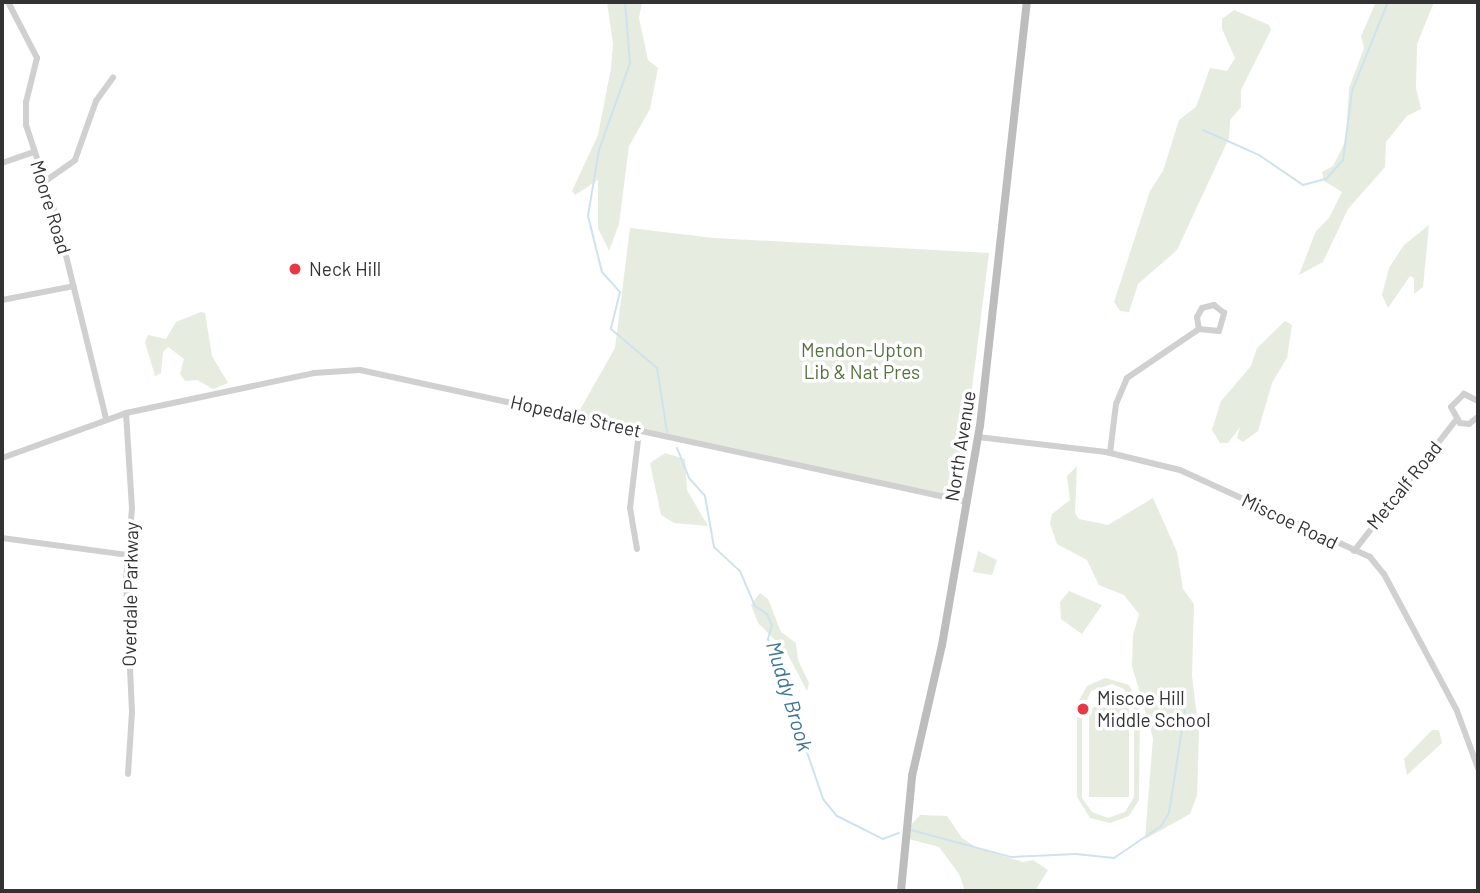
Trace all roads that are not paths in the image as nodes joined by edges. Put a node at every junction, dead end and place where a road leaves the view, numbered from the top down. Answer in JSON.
{"nodes":[{"id":1,"x":8,"y":2,"type":"edge"},
{"id":2,"x":1027,"y":2,"type":"edge"},
{"id":3,"x":113,"y":78,"type":"dead end"},
{"id":4,"x":34,"y":152,"type":"junction"},
{"id":5,"x":2,"y":163,"type":"edge"},
{"id":6,"x":44,"y":181,"type":"junction"},
{"id":7,"x":74,"y":286,"type":"junction"},
{"id":8,"x":2,"y":300,"type":"edge"},
{"id":9,"x":1199,"y":329,"type":"junction"},
{"id":10,"x":1478,"y":401,"type":"edge"},
{"id":11,"x":126,"y":413,"type":"junction"},
{"id":12,"x":1478,"y":417,"type":"edge"},
{"id":13,"x":106,"y":418,"type":"junction"},
{"id":14,"x":1456,"y":420,"type":"junction"},
{"id":15,"x":639,"y":430,"type":"junction"},
{"id":16,"x":978,"y":436,"type":"junction"},
{"id":17,"x":1110,"y":453,"type":"junction"},
{"id":18,"x":2,"y":458,"type":"edge"},
{"id":19,"x":968,"y":502,"type":"junction"},
{"id":20,"x":2,"y":538,"type":"edge"},
{"id":21,"x":637,"y":549,"type":"dead end"},
{"id":22,"x":1354,"y":551,"type":"junction"},
{"id":23,"x":127,"y":555,"type":"junction"},
{"id":24,"x":1478,"y":768,"type":"edge"},
{"id":25,"x":128,"y":774,"type":"dead end"},
{"id":26,"x":901,"y":891,"type":"edge"}],
"edges":[{"from":1,"to":4,"type":"street","name":"Moore Road"},
{"from":2,"to":16,"type":"main road","name":"North Avenue"},
{"from":3,"to":6,"type":"street"},
{"from":4,"to":5,"type":"street"},
{"from":4,"to":6,"type":"street","name":"Moore Road"},
{"from":6,"to":7,"type":"street","name":"Moore Road"},
{"from":7,"to":8,"type":"street"},
{"from":7,"to":13,"type":"street","name":"Moore Road"},
{"from":9,"to":9,"type":"street"},
{"from":9,"to":17,"type":"street"},
{"from":10,"to":14,"type":"street","name":"Metcalf Road"},
{"from":11,"to":13,"type":"street","name":"Hopedale Street"},
{"from":11,"to":15,"type":"street","name":"Hopedale Street"},
{"from":11,"to":23,"type":"street","name":"Overdale Parkway"},
{"from":12,"to":14,"type":"street"},
{"from":13,"to":18,"type":"street","name":"Hopedale Street"},
{"from":14,"to":22,"type":"street","name":"Metcalf Road"},
{"from":15,"to":19,"type":"street","name":"Hopedale Street"},
{"from":15,"to":21,"type":"street"},
{"from":16,"to":17,"type":"street","name":"Miscoe Road"},
{"from":16,"to":19,"type":"main road","name":"North Avenue"},
{"from":17,"to":22,"type":"street","name":"Miscoe Road"},
{"from":19,"to":26,"type":"main road","name":"North Avenue"},
{"from":20,"to":23,"type":"street"},
{"from":22,"to":24,"type":"street","name":"Miscoe Road"},
{"from":23,"to":25,"type":"street","name":"Overdale Parkway"}]}
